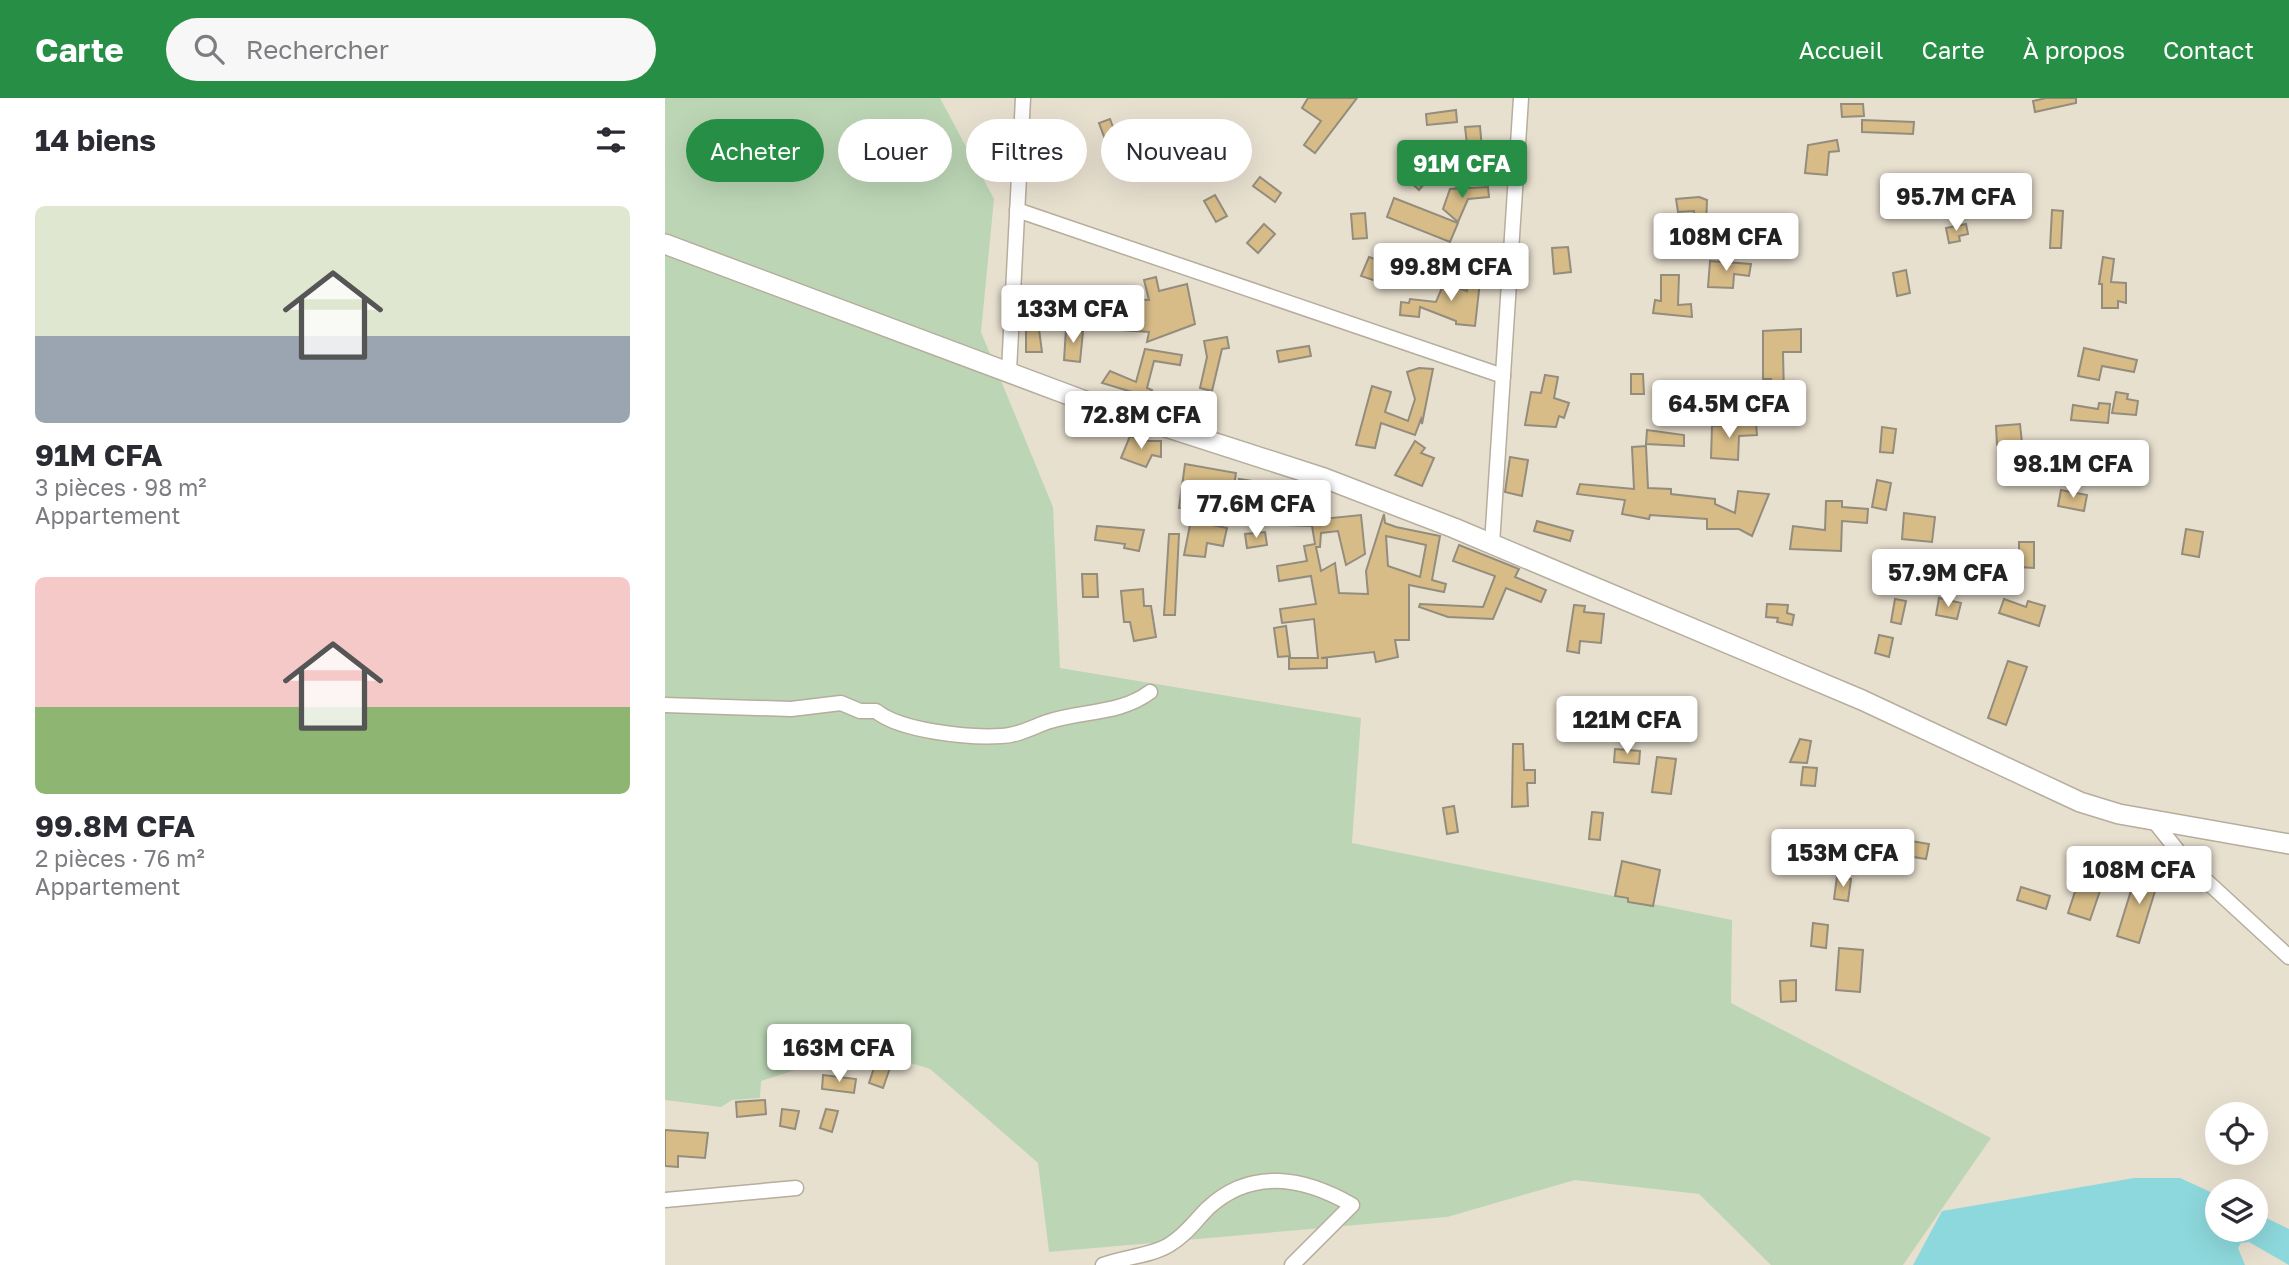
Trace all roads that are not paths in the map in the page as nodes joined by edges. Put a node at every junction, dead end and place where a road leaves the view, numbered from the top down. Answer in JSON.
{"nodes":[{"id":1,"x":1023,"y":98,"type":"edge"},
{"id":2,"x":1521,"y":98,"type":"edge"},
{"id":3,"x":1017,"y":209,"type":"junction"},
{"id":4,"x":665,"y":244,"type":"edge"},
{"id":5,"x":1009,"y":371,"type":"junction"},
{"id":6,"x":1503,"y":376,"type":"junction"},
{"id":7,"x":1492,"y":544,"type":"junction"},
{"id":8,"x":1150,"y":692,"type":"dead end"},
{"id":9,"x":665,"y":705,"type":"edge"},
{"id":10,"x":2154,"y":821,"type":"junction"},
{"id":11,"x":2289,"y":844,"type":"edge"},
{"id":12,"x":2289,"y":957,"type":"edge"},
{"id":13,"x":796,"y":1188,"type":"dead end"},
{"id":14,"x":665,"y":1200,"type":"edge"},
{"id":15,"x":1146,"y":1258,"type":"edge"},
{"id":16,"x":1103,"y":1265,"type":"edge"},
{"id":17,"x":1292,"y":1265,"type":"edge"}],
"edges":[{"from":1,"to":3,"type":"street"},
{"from":2,"to":6,"type":"street"},
{"from":3,"to":5,"type":"street"},
{"from":3,"to":6,"type":"street"},
{"from":4,"to":5,"type":"main road"},
{"from":5,"to":7,"type":"main road"},
{"from":6,"to":7,"type":"street"},
{"from":7,"to":10,"type":"main road"},
{"from":8,"to":9,"type":"street"},
{"from":10,"to":11,"type":"main road"},
{"from":10,"to":12,"type":"street"},
{"from":13,"to":14,"type":"street"},
{"from":15,"to":16,"type":"street"},
{"from":15,"to":17,"type":"street"}]}
